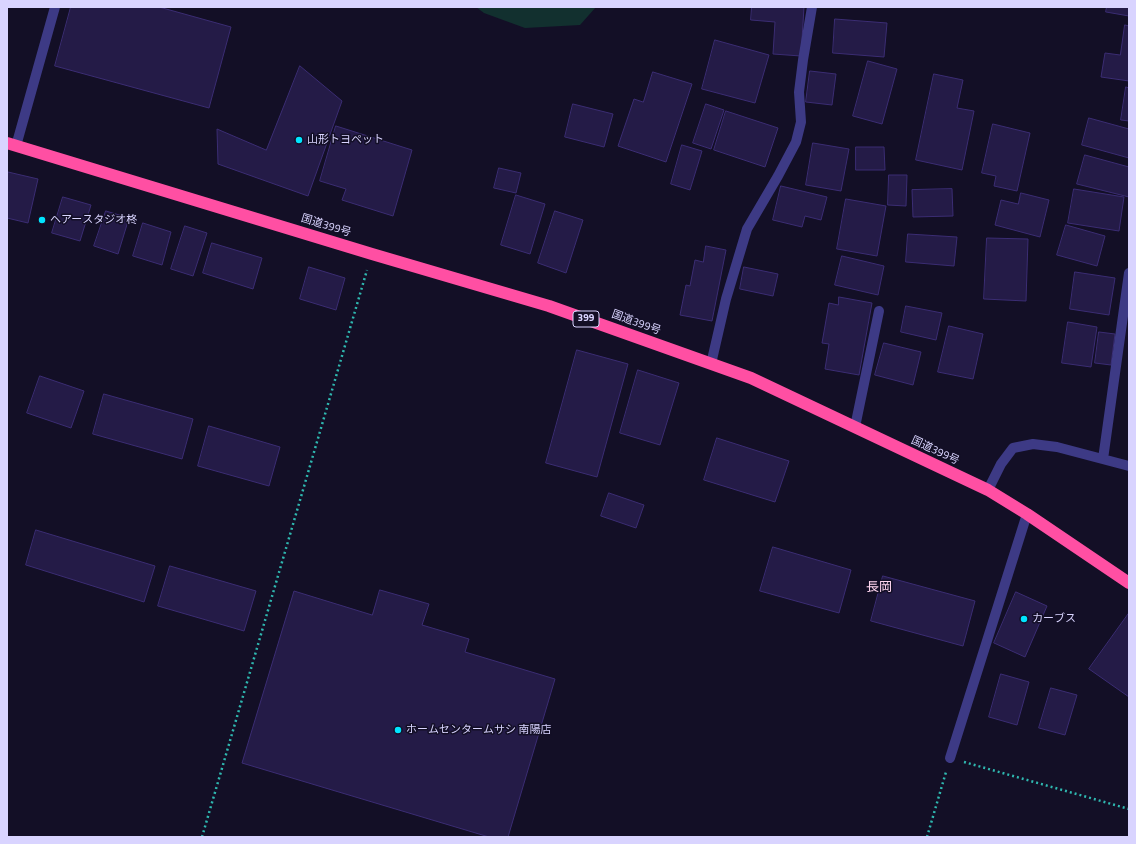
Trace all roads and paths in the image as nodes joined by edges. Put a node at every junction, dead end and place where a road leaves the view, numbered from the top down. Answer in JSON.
{"nodes":[{"id":1,"x":55,"y":7,"type":"edge"},
{"id":2,"x":812,"y":7,"type":"edge"},
{"id":3,"x":12,"y":144,"type":"edge"},
{"id":4,"x":372,"y":254,"type":"junction"},
{"id":5,"x":1129,"y":273,"type":"edge"},
{"id":6,"x":879,"y":311,"type":"dead end"},
{"id":7,"x":711,"y":364,"type":"junction"},
{"id":8,"x":855,"y":427,"type":"junction"},
{"id":9,"x":1103,"y":459,"type":"junction"},
{"id":10,"x":1129,"y":466,"type":"edge"},
{"id":11,"x":988,"y":490,"type":"junction"},
{"id":12,"x":1027,"y":514,"type":"junction"},
{"id":13,"x":1129,"y":583,"type":"edge"},
{"id":14,"x":950,"y":758,"type":"junction"},
{"id":15,"x":1129,"y":809,"type":"edge"},
{"id":16,"x":202,"y":837,"type":"edge"},
{"id":17,"x":927,"y":837,"type":"edge"}],
"edges":[{"from":1,"to":3,"type":"street"},
{"from":2,"to":7,"type":"street"},
{"from":3,"to":4,"type":"highway","name":"国道399号","number":"399"},
{"from":4,"to":7,"type":"highway","name":"国道399号","number":"399"},
{"from":4,"to":16,"type":"path"},
{"from":5,"to":9,"type":"street"},
{"from":6,"to":8,"type":"street"},
{"from":7,"to":8,"type":"highway","name":"国道399号","number":"399"},
{"from":8,"to":11,"type":"highway","name":"国道399号","number":"399"},
{"from":9,"to":10,"type":"street"},
{"from":9,"to":11,"type":"street"},
{"from":11,"to":12,"type":"highway","name":"国道399号","number":"399"},
{"from":12,"to":13,"type":"highway","name":"国道399号","number":"399"},
{"from":12,"to":14,"type":"street"},
{"from":14,"to":15,"type":"path"},
{"from":14,"to":17,"type":"path"}]}
